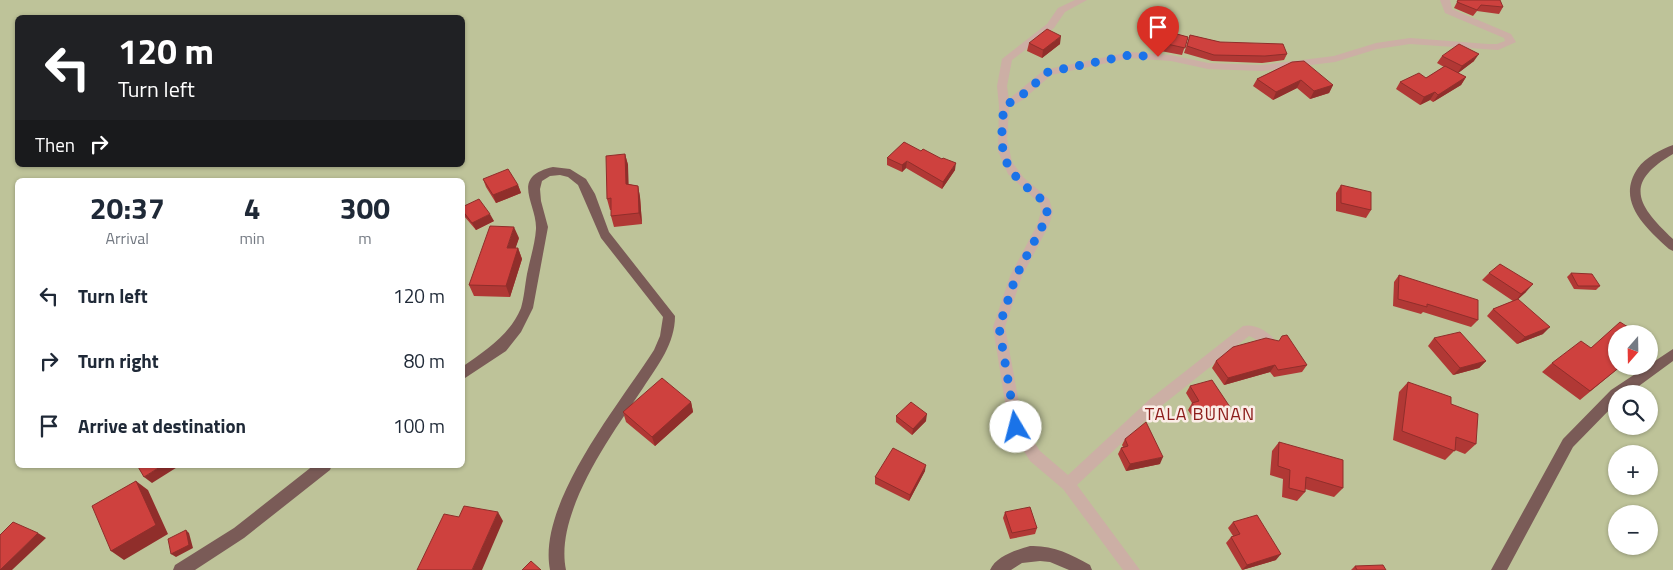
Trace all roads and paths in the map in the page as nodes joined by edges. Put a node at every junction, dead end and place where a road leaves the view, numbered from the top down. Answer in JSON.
{"nodes":[{"id":1,"x":1082,"y":0,"type":"edge"},
{"id":2,"x":1445,"y":0,"type":"edge"},
{"id":3,"x":1004,"y":106,"type":"junction"},
{"id":4,"x":1673,"y":149,"type":"edge"},
{"id":5,"x":1673,"y":246,"type":"edge"},
{"id":6,"x":1269,"y":342,"type":"edge"},
{"id":7,"x":1673,"y":354,"type":"edge"},
{"id":8,"x":465,"y":374,"type":"edge"},
{"id":9,"x":1629,"y":385,"type":"edge"},
{"id":10,"x":1608,"y":402,"type":"edge"},
{"id":11,"x":321,"y":468,"type":"edge"},
{"id":12,"x":1068,"y":484,"type":"junction"},
{"id":13,"x":181,"y":570,"type":"edge"},
{"id":14,"x":558,"y":570,"type":"edge"},
{"id":15,"x":998,"y":570,"type":"edge"},
{"id":16,"x":1084,"y":570,"type":"edge"},
{"id":17,"x":1132,"y":570,"type":"edge"},
{"id":18,"x":1499,"y":570,"type":"edge"}],
"edges":[{"from":1,"to":3,"type":"street"},
{"from":2,"to":3,"type":"street"},
{"from":3,"to":12,"type":"street"},
{"from":4,"to":5,"type":"main road"},
{"from":6,"to":12,"type":"street"},
{"from":7,"to":9,"type":"main road"},
{"from":8,"to":14,"type":"main road"},
{"from":10,"to":18,"type":"main road"},
{"from":11,"to":13,"type":"main road"},
{"from":12,"to":17,"type":"street"},
{"from":15,"to":16,"type":"main road"}]}
